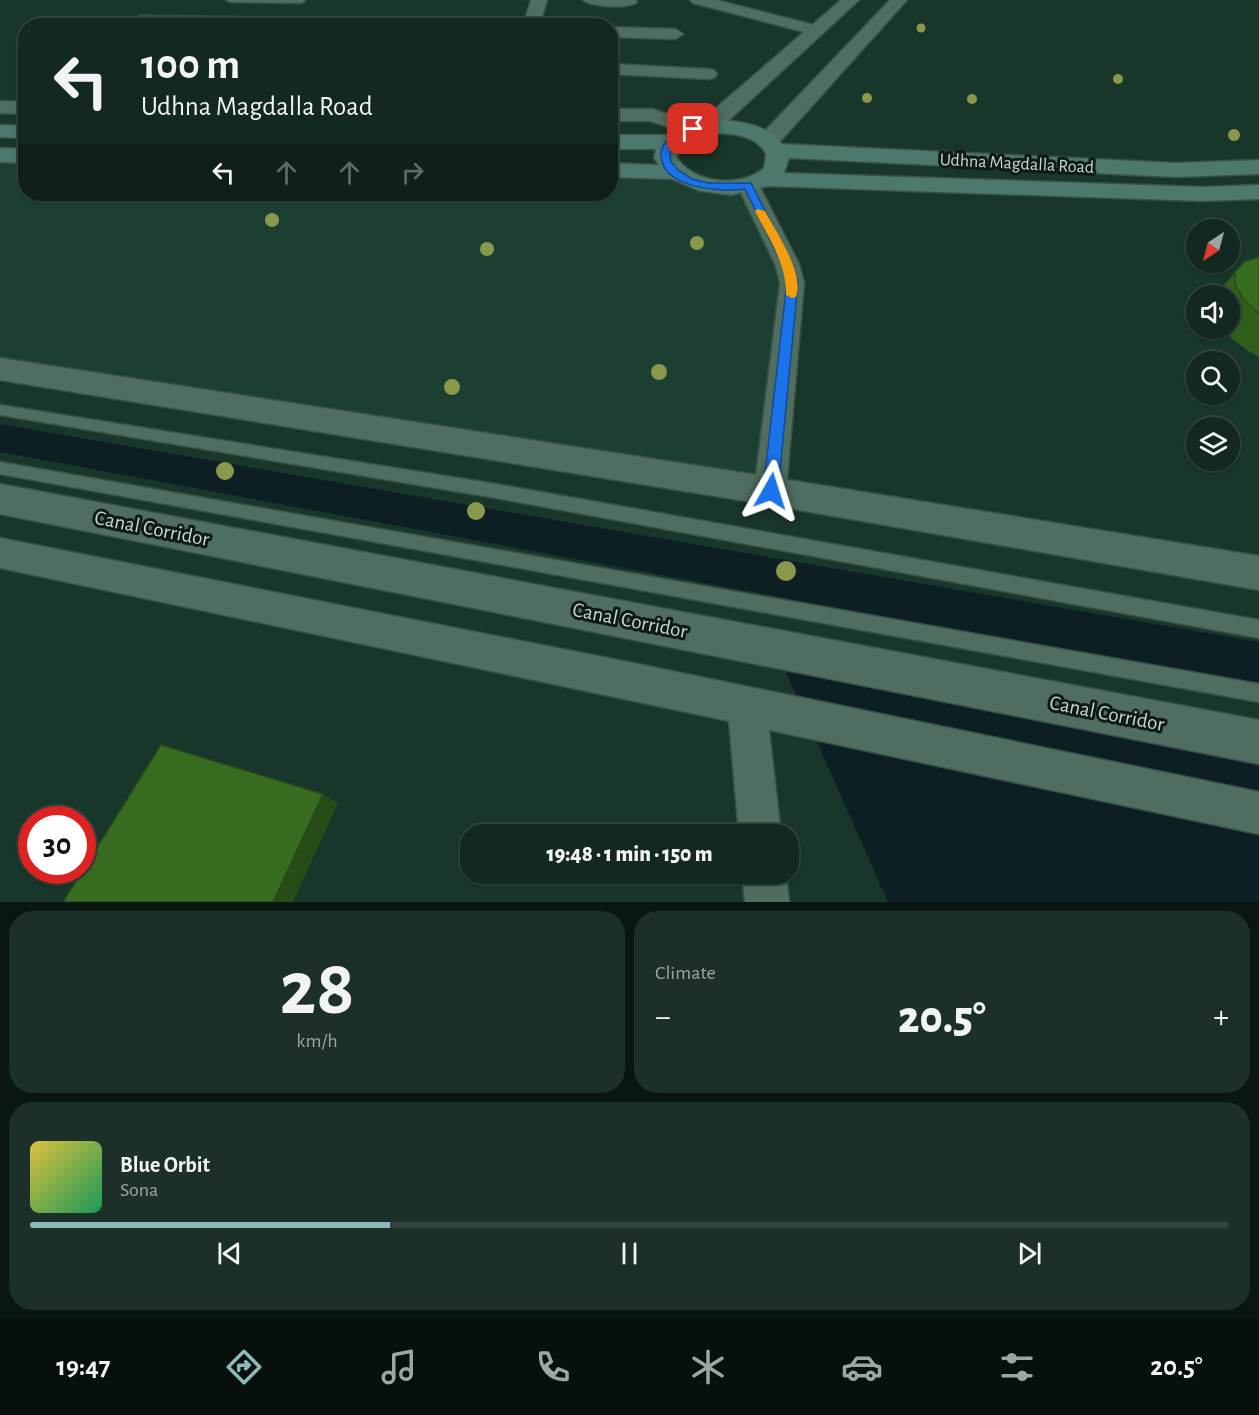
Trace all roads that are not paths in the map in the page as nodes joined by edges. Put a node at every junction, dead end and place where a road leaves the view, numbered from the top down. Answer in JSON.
{"nodes":[{"id":1,"x":230,"y":0,"type":"edge"},
{"id":2,"x":539,"y":0,"type":"edge"},
{"id":3,"x":591,"y":0,"type":"edge"},
{"id":4,"x":698,"y":0,"type":"edge"},
{"id":5,"x":851,"y":0,"type":"edge"},
{"id":6,"x":899,"y":0,"type":"edge"},
{"id":7,"x":301,"y":1,"type":"edge"},
{"id":8,"x":629,"y":2,"type":"dead end"},
{"id":9,"x":288,"y":18,"type":"edge"},
{"id":10,"x":533,"y":18,"type":"edge"},
{"id":11,"x":816,"y":30,"type":"junction"},
{"id":12,"x":618,"y":32,"type":"edge"},
{"id":13,"x":675,"y":34,"type":"dead end"},
{"id":14,"x":618,"y":69,"type":"edge"},
{"id":15,"x":708,"y":74,"type":"dead end"},
{"id":16,"x":0,"y":107,"type":"edge"},
{"id":17,"x":18,"y":108,"type":"edge"},
{"id":18,"x":618,"y":115,"type":"edge"},
{"id":19,"x":700,"y":128,"type":"junction"},
{"id":20,"x":0,"y":131,"type":"edge"},
{"id":21,"x":18,"y":132,"type":"edge"},
{"id":22,"x":618,"y":142,"type":"edge"},
{"id":23,"x":670,"y":142,"type":"junction"},
{"id":24,"x":772,"y":145,"type":"junction"},
{"id":25,"x":0,"y":155,"type":"edge"},
{"id":26,"x":18,"y":156,"type":"edge"},
{"id":27,"x":1259,"y":167,"type":"edge"},
{"id":28,"x":618,"y":170,"type":"edge"},
{"id":29,"x":675,"y":172,"type":"junction"},
{"id":30,"x":756,"y":182,"type":"junction"},
{"id":31,"x":1259,"y":192,"type":"edge"},
{"id":32,"x":0,"y":369,"type":"edge"},
{"id":33,"x":0,"y":410,"type":"edge"},
{"id":34,"x":0,"y":468,"type":"edge"},
{"id":35,"x":771,"y":491,"type":"junction"},
{"id":36,"x":0,"y":499,"type":"edge"},
{"id":37,"x":0,"y":553,"type":"edge"},
{"id":38,"x":1259,"y":573,"type":"edge"},
{"id":39,"x":1259,"y":629,"type":"edge"},
{"id":40,"x":1259,"y":693,"type":"edge"},
{"id":41,"x":747,"y":706,"type":"junction"},
{"id":42,"x":1259,"y":742,"type":"edge"},
{"id":43,"x":1259,"y":813,"type":"edge"},
{"id":44,"x":759,"y":824,"type":"edge"},
{"id":45,"x":765,"y":884,"type":"edge"},
{"id":46,"x":767,"y":902,"type":"edge"}],
"edges":[{"from":1,"to":7,"type":"lane"},
{"from":2,"to":10,"type":"street"},
{"from":3,"to":8,"type":"street"},
{"from":4,"to":11,"type":"street"},
{"from":5,"to":11,"type":"street"},
{"from":6,"to":24,"type":"street"},
{"from":7,"to":9,"type":"lane"},
{"from":11,"to":19,"type":"street"},
{"from":12,"to":13,"type":"street"},
{"from":14,"to":15,"type":"street"},
{"from":16,"to":17,"type":"street"},
{"from":18,"to":19,"type":"street"},
{"from":19,"to":23,"type":"main road"},
{"from":19,"to":24,"type":"main road","name":"Udhna Magdalla Road"},
{"from":20,"to":21,"type":"main road"},
{"from":22,"to":23,"type":"main road"},
{"from":23,"to":29,"type":"main road"},
{"from":24,"to":27,"type":"main road","name":"Udhna Magdalla Road"},
{"from":24,"to":30,"type":"main road"},
{"from":25,"to":26,"type":"main road"},
{"from":28,"to":29,"type":"main road"},
{"from":29,"to":30,"type":"main road"},
{"from":30,"to":31,"type":"main road"},
{"from":30,"to":35,"type":"street"},
{"from":32,"to":35,"type":"street"},
{"from":33,"to":39,"type":"lane"},
{"from":34,"to":40,"type":"lane"},
{"from":35,"to":38,"type":"street"},
{"from":36,"to":42,"type":"street","name":"Canal Corridor"},
{"from":37,"to":41,"type":"street"},
{"from":41,"to":43,"type":"street"},
{"from":41,"to":44,"type":"street"},
{"from":45,"to":46,"type":"street"}]}
